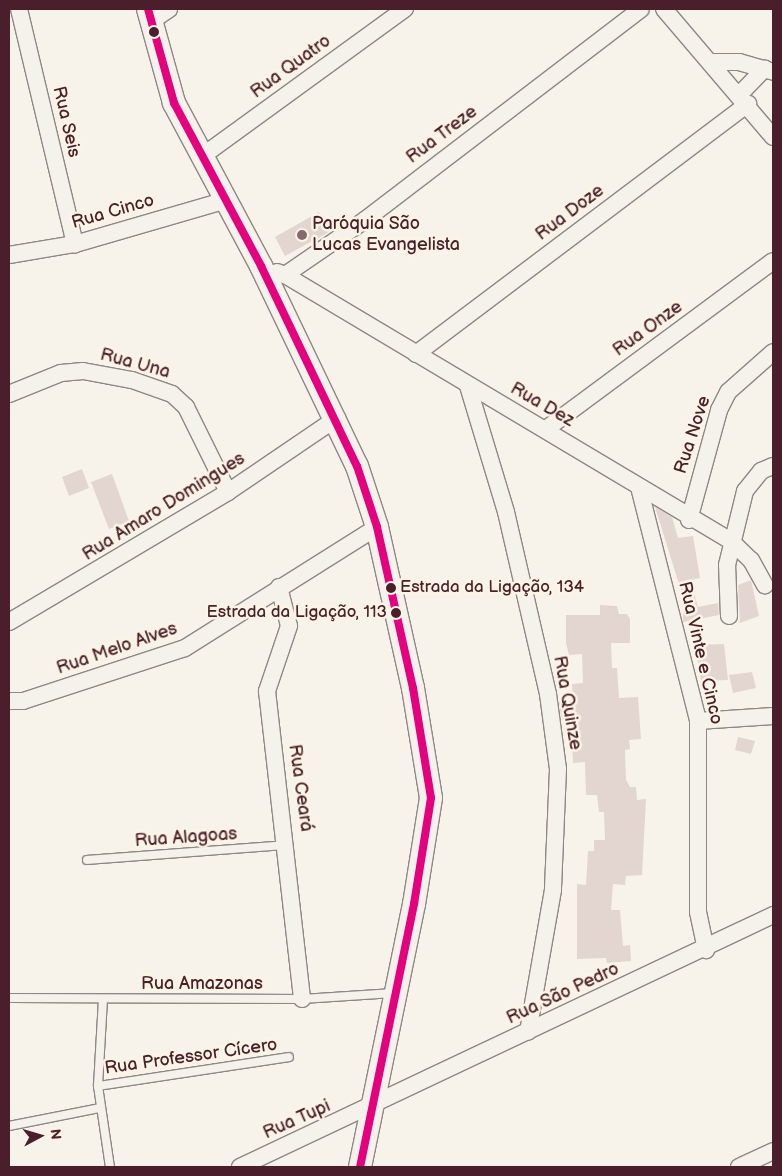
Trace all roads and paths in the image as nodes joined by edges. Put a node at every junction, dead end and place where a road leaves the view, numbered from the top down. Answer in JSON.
{"nodes":[{"id":1,"x":19,"y":9,"type":"edge"},
{"id":2,"x":169,"y":9,"type":"edge"},
{"id":3,"x":405,"y":9,"type":"edge"},
{"id":4,"x":641,"y":9,"type":"edge"},
{"id":5,"x":665,"y":10,"type":"edge"},
{"id":6,"x":149,"y":15,"type":"edge"},
{"id":7,"x":710,"y":62,"type":"junction"},
{"id":8,"x":769,"y":70,"type":"edge"},
{"id":9,"x":744,"y":100,"type":"junction"},
{"id":10,"x":773,"y":137,"type":"edge"},
{"id":11,"x":201,"y":157,"type":"junction"},
{"id":12,"x":226,"y":200,"type":"junction"},
{"id":13,"x":75,"y":244,"type":"junction"},
{"id":14,"x":9,"y":255,"type":"edge"},
{"id":15,"x":773,"y":261,"type":"edge"},
{"id":16,"x":261,"y":266,"type":"junction"},
{"id":17,"x":285,"y":274,"type":"junction"},
{"id":18,"x":773,"y":352,"type":"edge"},
{"id":19,"x":416,"y":354,"type":"junction"},
{"id":20,"x":468,"y":386,"type":"junction"},
{"id":21,"x":9,"y":394,"type":"edge"},
{"id":22,"x":337,"y":418,"type":"junction"},
{"id":23,"x":546,"y":429,"type":"junction"},
{"id":24,"x":773,"y":466,"type":"edge"},
{"id":25,"x":639,"y":487,"type":"junction"},
{"id":26,"x":228,"y":492,"type":"junction"},
{"id":27,"x":689,"y":520,"type":"junction"},
{"id":28,"x":377,"y":527,"type":"junction"},
{"id":29,"x":731,"y":541,"type":"junction"},
{"id":30,"x":765,"y":585,"type":"dead end"},
{"id":31,"x":279,"y":587,"type":"junction"},
{"id":32,"x":729,"y":616,"type":"dead end"},
{"id":33,"x":9,"y":622,"type":"edge"},
{"id":34,"x":13,"y":702,"type":"edge"},
{"id":35,"x":773,"y":716,"type":"edge"},
{"id":36,"x":698,"y":721,"type":"junction"},
{"id":37,"x":288,"y":845,"type":"junction"},
{"id":38,"x":87,"y":860,"type":"dead end"},
{"id":39,"x":773,"y":915,"type":"edge"},
{"id":40,"x":706,"y":950,"type":"junction"},
{"id":41,"x":396,"y":993,"type":"junction"},
{"id":42,"x":9,"y":998,"type":"edge"},
{"id":43,"x":103,"y":999,"type":"junction"},
{"id":44,"x":302,"y":999,"type":"junction"},
{"id":45,"x":528,"y":1032,"type":"junction"},
{"id":46,"x":290,"y":1057,"type":"dead end"},
{"id":47,"x":98,"y":1086,"type":"junction"},
{"id":48,"x":100,"y":1108,"type":"junction"},
{"id":49,"x":370,"y":1109,"type":"junction"},
{"id":50,"x":9,"y":1126,"type":"edge"},
{"id":51,"x":773,"y":1151,"type":"edge"},
{"id":52,"x":110,"y":1167,"type":"edge"},
{"id":53,"x":240,"y":1167,"type":"edge"},
{"id":54,"x":360,"y":1167,"type":"edge"},
{"id":55,"x":739,"y":1167,"type":"edge"}],
"edges":[{"from":1,"to":13,"type":"street","name":"Rua Seis"},
{"from":2,"to":6,"type":"street"},
{"from":3,"to":11,"type":"street","name":"Rua Quatro"},
{"from":4,"to":17,"type":"street","name":"Rua Treze"},
{"from":5,"to":7,"type":"street"},
{"from":6,"to":11,"type":"street"},
{"from":7,"to":8,"type":"street"},
{"from":7,"to":9,"type":"street"},
{"from":8,"to":9,"type":"street","name":"Rua Doze"},
{"from":9,"to":10,"type":"street"},
{"from":9,"to":19,"type":"street","name":"Rua Doze"},
{"from":11,"to":12,"type":"street"},
{"from":12,"to":13,"type":"street","name":"Rua Cinco"},
{"from":12,"to":16,"type":"street"},
{"from":13,"to":14,"type":"street","name":"Rua Cinco"},
{"from":15,"to":23,"type":"street","name":"Rua Onze"},
{"from":16,"to":17,"type":"street"},
{"from":16,"to":22,"type":"street"},
{"from":17,"to":19,"type":"street","name":"Rua Dez"},
{"from":18,"to":27,"type":"street","name":"Rua Nove"},
{"from":19,"to":20,"type":"street","name":"Rua Dez"},
{"from":20,"to":23,"type":"street","name":"Rua Dez"},
{"from":20,"to":45,"type":"street","name":"Rua Quinze"},
{"from":21,"to":26,"type":"street","name":"Rua Una"},
{"from":22,"to":26,"type":"street","name":"Rua Amaro Domingues"},
{"from":22,"to":28,"type":"street"},
{"from":23,"to":25,"type":"street","name":"Rua Dez"},
{"from":24,"to":29,"type":"street"},
{"from":25,"to":27,"type":"street","name":"Rua Dez"},
{"from":25,"to":36,"type":"street","name":"Rua Vinte e Cinco"},
{"from":26,"to":33,"type":"street","name":"Rua Amaro Domingues"},
{"from":27,"to":29,"type":"street","name":"Rua Dez"},
{"from":28,"to":31,"type":"street","name":"Rua Melo Alves"},
{"from":28,"to":41,"type":"street"},
{"from":29,"to":30,"type":"street","name":"Rua Dez"},
{"from":29,"to":32,"type":"street"},
{"from":31,"to":34,"type":"street","name":"Rua Melo Alves"},
{"from":31,"to":37,"type":"street","name":"Rua Ceará"},
{"from":35,"to":36,"type":"street"},
{"from":36,"to":40,"type":"street","name":"Rua Vinte e Cinco"},
{"from":37,"to":38,"type":"lane","name":"Rua Alagoas"},
{"from":37,"to":44,"type":"street","name":"Rua Ceará"},
{"from":39,"to":40,"type":"street","name":"Rua São Pedro"},
{"from":40,"to":45,"type":"street","name":"Rua São Pedro"},
{"from":41,"to":44,"type":"lane","name":"Rua Amazonas"},
{"from":41,"to":49,"type":"street"},
{"from":42,"to":43,"type":"lane","name":"Rua Amazonas"},
{"from":43,"to":44,"type":"lane","name":"Rua Amazonas"},
{"from":43,"to":47,"type":"lane"},
{"from":45,"to":49,"type":"street","name":"Rua São Pedro"},
{"from":46,"to":47,"type":"lane","name":"Rua Professor Cícero"},
{"from":47,"to":48,"type":"lane"},
{"from":48,"to":50,"type":"lane"},
{"from":48,"to":52,"type":"lane"},
{"from":49,"to":53,"type":"street","name":"Rua Tupi"},
{"from":49,"to":54,"type":"street"},
{"from":51,"to":55,"type":"street"}]}
